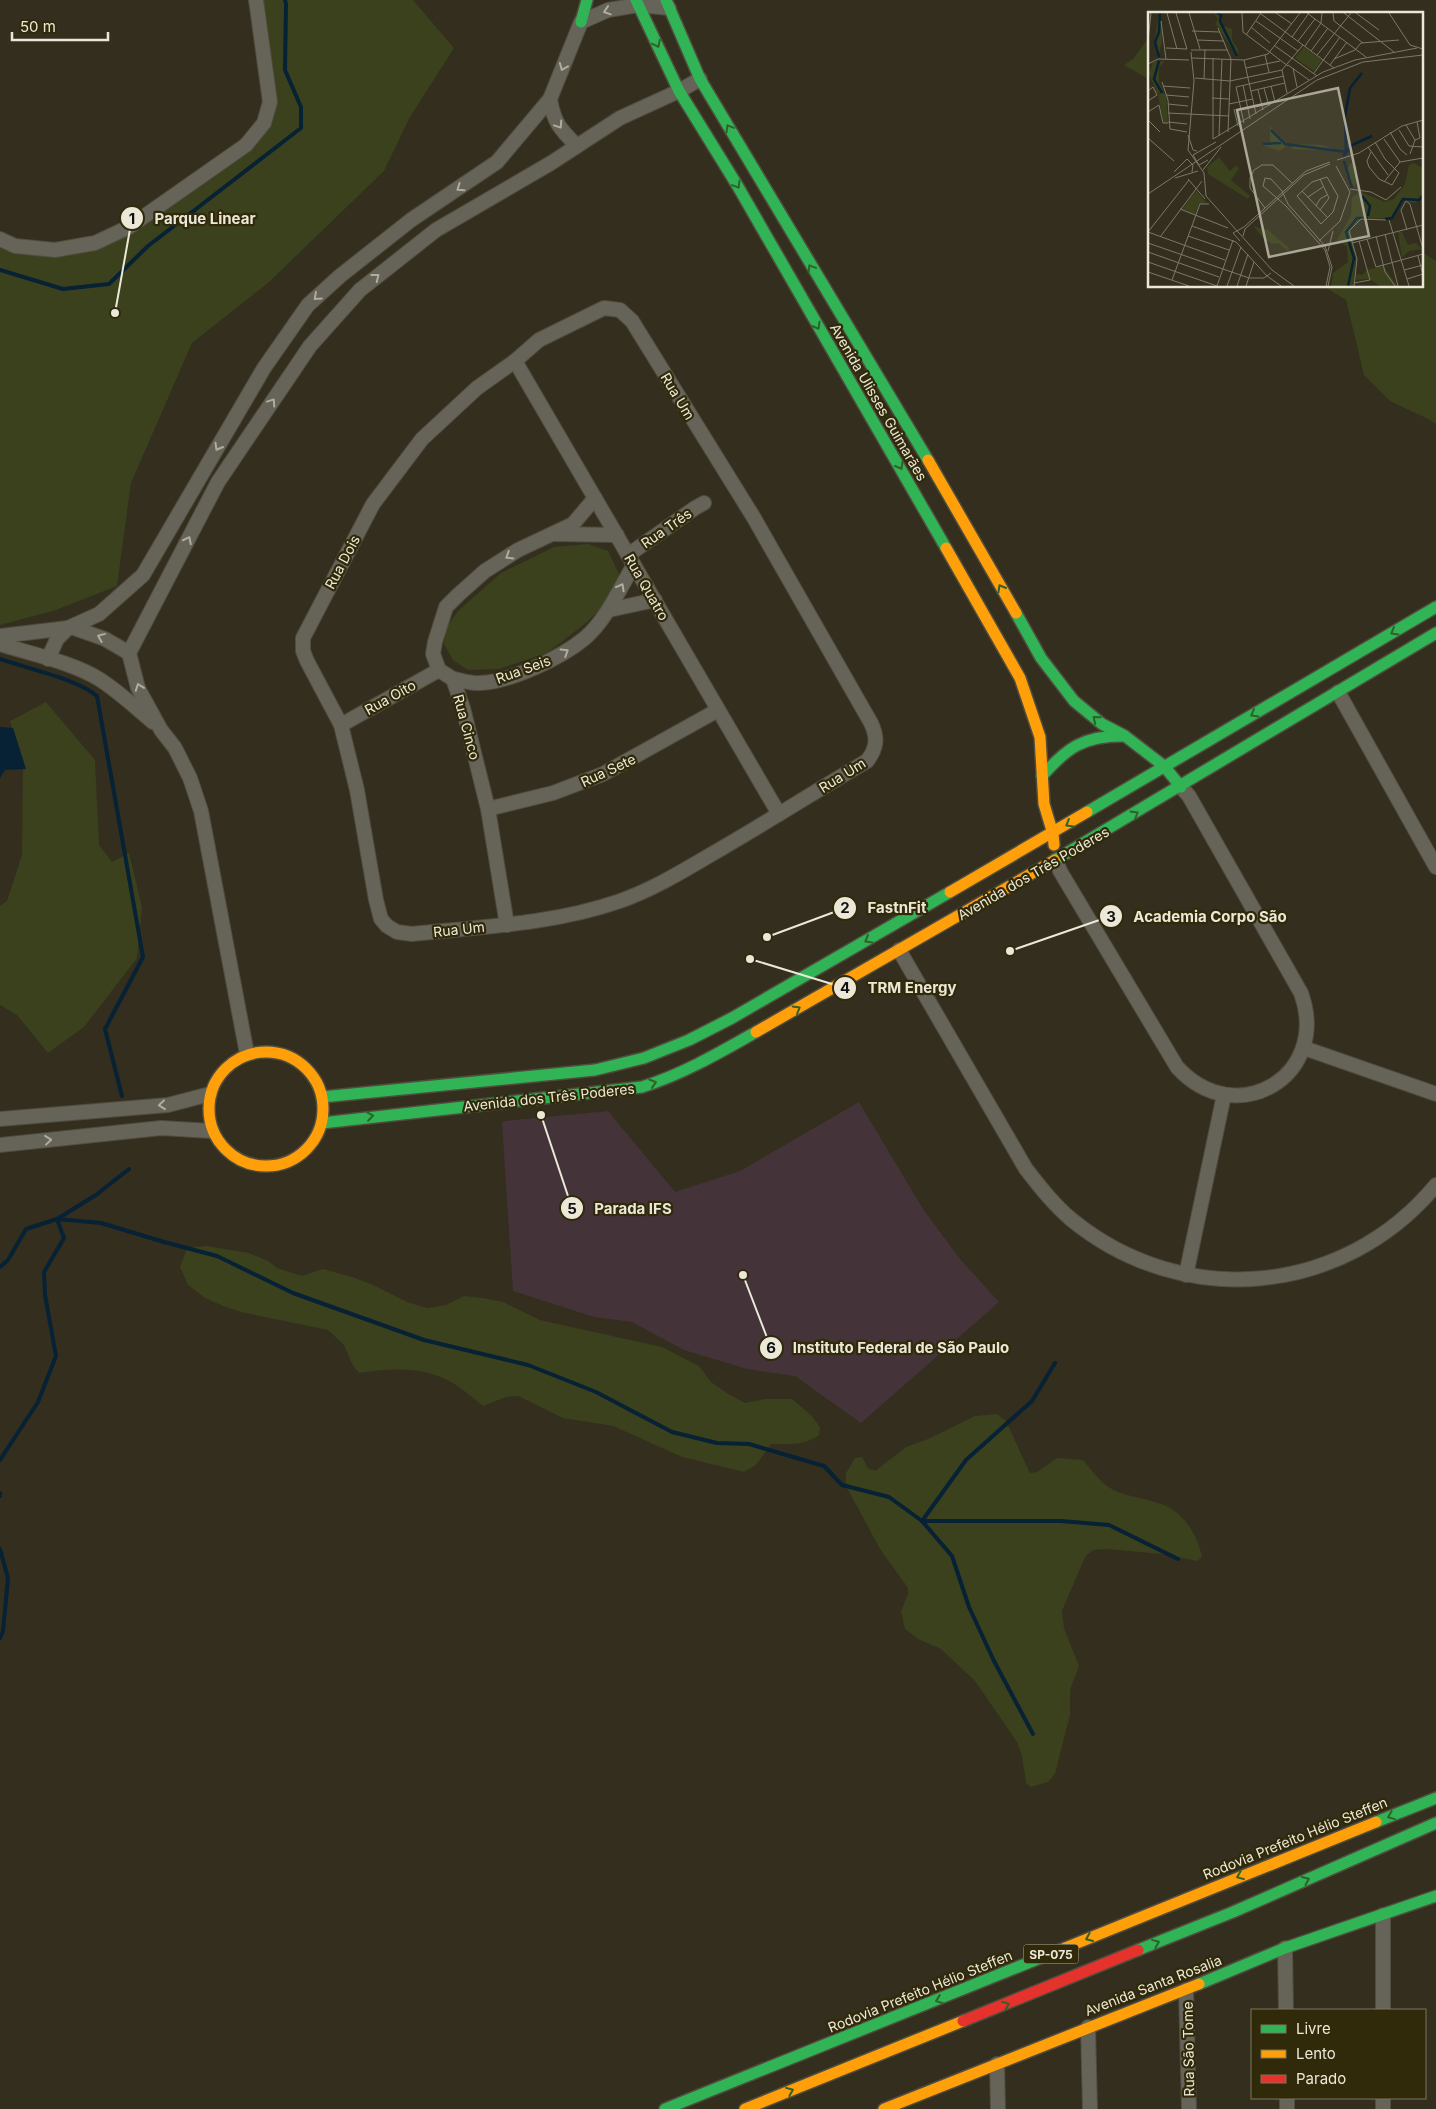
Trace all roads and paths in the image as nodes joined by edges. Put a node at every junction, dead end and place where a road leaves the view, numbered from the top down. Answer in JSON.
{"nodes":[{"id":1,"x":256,"y":0,"type":"edge"},
{"id":2,"x":587,"y":0,"type":"edge"},
{"id":3,"x":637,"y":2,"type":"edge"},
{"id":4,"x":668,"y":4,"type":"edge"},
{"id":5,"x":581,"y":22,"type":"junction"},
{"id":6,"x":700,"y":79,"type":"junction"},
{"id":7,"x":679,"y":91,"type":"junction"},
{"id":8,"x":550,"y":99,"type":"junction"},
{"id":9,"x":577,"y":146,"type":"junction"},
{"id":10,"x":0,"y":239,"type":"edge"},
{"id":11,"x":620,"y":310,"type":"joint"},
{"id":12,"x":515,"y":361,"type":"junction"},
{"id":13,"x":595,"y":498,"type":"junction"},
{"id":14,"x":704,"y":503,"type":"dead end"},
{"id":15,"x":552,"y":534,"type":"junction"},
{"id":16,"x":616,"y":535,"type":"junction"},
{"id":17,"x":631,"y":560,"type":"junction"},
{"id":18,"x":655,"y":600,"type":"junction"},
{"id":19,"x":1436,"y":607,"type":"edge"},
{"id":20,"x":609,"y":610,"type":"junction"},
{"id":21,"x":69,"y":627,"type":"junction"},
{"id":22,"x":1436,"y":633,"type":"edge"},
{"id":23,"x":0,"y":636,"type":"edge"},
{"id":24,"x":0,"y":644,"type":"edge"},
{"id":25,"x":129,"y":653,"type":"junction"},
{"id":26,"x":48,"y":659,"type":"junction"},
{"id":27,"x":439,"y":670,"type":"junction"},
{"id":28,"x":453,"y":679,"type":"junction"},
{"id":29,"x":478,"y":684,"type":"junction"},
{"id":30,"x":1338,"y":692,"type":"junction"},
{"id":31,"x":463,"y":708,"type":"junction"},
{"id":32,"x":718,"y":710,"type":"junction"},
{"id":33,"x":341,"y":726,"type":"junction"},
{"id":34,"x":161,"y":730,"type":"junction"},
{"id":35,"x":1126,"y":736,"type":"junction"},
{"id":36,"x":1164,"y":766,"type":"junction"},
{"id":37,"x":1042,"y":776,"type":"junction"},
{"id":38,"x":1181,"y":787,"type":"junction"},
{"id":39,"x":488,"y":810,"type":"junction"},
{"id":40,"x":779,"y":814,"type":"junction"},
{"id":41,"x":1053,"y":834,"type":"junction"},
{"id":42,"x":1056,"y":860,"type":"junction"},
{"id":43,"x":1436,"y":867,"type":"edge"},
{"id":44,"x":506,"y":924,"type":"junction"},
{"id":45,"x":387,"y":926,"type":"joint"},
{"id":46,"x":899,"y":950,"type":"junction"},
{"id":47,"x":1304,"y":1048,"type":"junction"},
{"id":48,"x":247,"y":1054,"type":"junction"},
{"id":49,"x":210,"y":1094,"type":"junction"},
{"id":50,"x":1436,"y":1094,"type":"edge"},
{"id":51,"x":1224,"y":1095,"type":"junction"},
{"id":52,"x":322,"y":1097,"type":"junction"},
{"id":53,"x":0,"y":1119,"type":"edge"},
{"id":54,"x":322,"y":1123,"type":"junction"},
{"id":55,"x":212,"y":1131,"type":"junction"},
{"id":56,"x":0,"y":1145,"type":"edge"},
{"id":57,"x":1436,"y":1185,"type":"edge"},
{"id":58,"x":1186,"y":1275,"type":"junction"},
{"id":59,"x":1433,"y":1799,"type":"edge"},
{"id":60,"x":1436,"y":1823,"type":"edge"},
{"id":61,"x":1436,"y":1896,"type":"edge"},
{"id":62,"x":1383,"y":1915,"type":"junction"},
{"id":63,"x":1285,"y":1948,"type":"junction"},
{"id":64,"x":1186,"y":1990,"type":"junction"},
{"id":65,"x":1286,"y":2009,"type":"edge"},
{"id":66,"x":1383,"y":2009,"type":"edge"},
{"id":67,"x":1088,"y":2027,"type":"junction"},
{"id":68,"x":997,"y":2064,"type":"junction"},
{"id":69,"x":890,"y":2108,"type":"edge"},
{"id":70,"x":665,"y":2109,"type":"edge"},
{"id":71,"x":744,"y":2109,"type":"edge"},
{"id":72,"x":998,"y":2109,"type":"edge"},
{"id":73,"x":1090,"y":2109,"type":"edge"},
{"id":74,"x":1189,"y":2109,"type":"edge"}],
"edges":[{"from":1,"to":10,"type":"street"},
{"from":2,"to":5,"type":"main road"},
{"from":3,"to":4,"type":"street"},
{"from":3,"to":5,"type":"street","one_way":true},
{"from":3,"to":7,"type":"main road","name":"Avenida Ulisses Guimarães","one_way":true},
{"from":4,"to":6,"type":"main road","name":"Avenida Ulisses Guimarães"},
{"from":5,"to":8,"type":"street","one_way":true},
{"from":6,"to":7,"type":"street"},
{"from":35,"to":6,"type":"main road","name":"Avenida Ulisses Guimarães","one_way":true},
{"from":7,"to":9,"type":"street"},
{"from":7,"to":37,"type":"main road","name":"Avenida Ulisses Guimarães","one_way":true},
{"from":8,"to":9,"type":"street","one_way":true},
{"from":8,"to":21,"type":"street","one_way":true},
{"from":25,"to":9,"type":"street","one_way":true},
{"from":11,"to":12,"type":"street","name":"Rua Dois"},
{"from":11,"to":40,"type":"street","name":"Rua Um"},
{"from":12,"to":13,"type":"street","name":"Rua Quatro"},
{"from":12,"to":33,"type":"street","name":"Rua Dois"},
{"from":13,"to":15,"type":"street"},
{"from":13,"to":16,"type":"street","name":"Rua Quatro"},
{"from":14,"to":17,"type":"street","name":"Rua Três"},
{"from":15,"to":16,"type":"street"},
{"from":15,"to":27,"type":"street","one_way":true},
{"from":16,"to":17,"type":"street","name":"Rua Quatro"},
{"from":17,"to":18,"type":"street","name":"Rua Quatro"},
{"from":20,"to":17,"type":"street","name":"Rua Seis","one_way":true},
{"from":18,"to":20,"type":"street"},
{"from":18,"to":32,"type":"street","name":"Rua Quatro"},
{"from":19,"to":36,"type":"main road","name":"Avenida dos Três Poderes","one_way":true},
{"from":29,"to":20,"type":"street","name":"Rua Seis","one_way":true},
{"from":21,"to":23,"type":"street"},
{"from":25,"to":21,"type":"street","one_way":true},
{"from":21,"to":26,"type":"street"},
{"from":22,"to":30,"type":"main road","name":"Avenida dos Três Poderes"},
{"from":24,"to":26,"type":"street"},
{"from":34,"to":25,"type":"street","one_way":true},
{"from":26,"to":34,"type":"street"},
{"from":27,"to":28,"type":"street","name":"Rua Cinco"},
{"from":27,"to":33,"type":"street","name":"Rua Oito"},
{"from":28,"to":29,"type":"street","name":"Rua Seis"},
{"from":28,"to":31,"type":"street","name":"Rua Cinco"},
{"from":29,"to":31,"type":"street","name":"Rua Seis"},
{"from":30,"to":38,"type":"main road","name":"Avenida dos Três Poderes"},
{"from":30,"to":43,"type":"street"},
{"from":31,"to":39,"type":"street","name":"Rua Cinco"},
{"from":32,"to":39,"type":"street","name":"Rua Sete"},
{"from":32,"to":40,"type":"street","name":"Rua Quatro"},
{"from":33,"to":45,"type":"street","name":"Rua Dois"},
{"from":34,"to":48,"type":"street"},
{"from":35,"to":36,"type":"main road","name":"Avenida Ulisses Guimarães"},
{"from":35,"to":37,"type":"main road"},
{"from":36,"to":38,"type":"main road","name":"Avenida Ulisses Guimarães"},
{"from":36,"to":41,"type":"main road","name":"Avenida dos Três Poderes","one_way":true},
{"from":37,"to":41,"type":"main road","name":"Avenida Ulisses Guimarães"},
{"from":42,"to":38,"type":"main road","name":"Avenida dos Três Poderes","one_way":true},
{"from":38,"to":47,"type":"street"},
{"from":39,"to":44,"type":"street","name":"Rua Cinco"},
{"from":40,"to":44,"type":"street","name":"Rua Um"},
{"from":41,"to":42,"type":"main road","name":"Avenida Ulisses Guimarães"},
{"from":41,"to":52,"type":"main road","name":"Avenida dos Três Poderes","one_way":true},
{"from":42,"to":46,"type":"main road","name":"Avenida dos Três Poderes"},
{"from":42,"to":51,"type":"street"},
{"from":44,"to":45,"type":"street","name":"Rua Um"},
{"from":54,"to":46,"type":"main road","name":"Avenida dos Três Poderes","one_way":true},
{"from":46,"to":58,"type":"street"},
{"from":47,"to":50,"type":"street"},
{"from":47,"to":51,"type":"street"},
{"from":48,"to":49,"type":"main road"},
{"from":48,"to":52,"type":"main road"},
{"from":49,"to":53,"type":"street","one_way":true},
{"from":49,"to":55,"type":"main road"},
{"from":51,"to":58,"type":"street"},
{"from":52,"to":54,"type":"main road"},
{"from":54,"to":55,"type":"main road"},
{"from":56,"to":55,"type":"street","one_way":true},
{"from":57,"to":58,"type":"street"},
{"from":59,"to":70,"type":"main road","name":"Rodovia Prefeito Hélio Steffen","number":"SP-075","one_way":true},
{"from":71,"to":60,"type":"main road","number":"SP-075","one_way":true},
{"from":61,"to":62,"type":"main road","name":"Avenida Santa Rosalia"},
{"from":62,"to":63,"type":"main road","name":"Avenida Santa Rosalia"},
{"from":62,"to":66,"type":"street"},
{"from":63,"to":64,"type":"main road","name":"Avenida Santa Rosalia"},
{"from":63,"to":65,"type":"street"},
{"from":64,"to":67,"type":"main road","name":"Avenida Santa Rosalia"},
{"from":64,"to":74,"type":"street","name":"Rua São Tome"},
{"from":67,"to":68,"type":"main road","name":"Avenida Santa Rosalia"},
{"from":67,"to":73,"type":"street"},
{"from":68,"to":69,"type":"main road","name":"Avenida Santa Rosalia"},
{"from":68,"to":72,"type":"street"}]}
